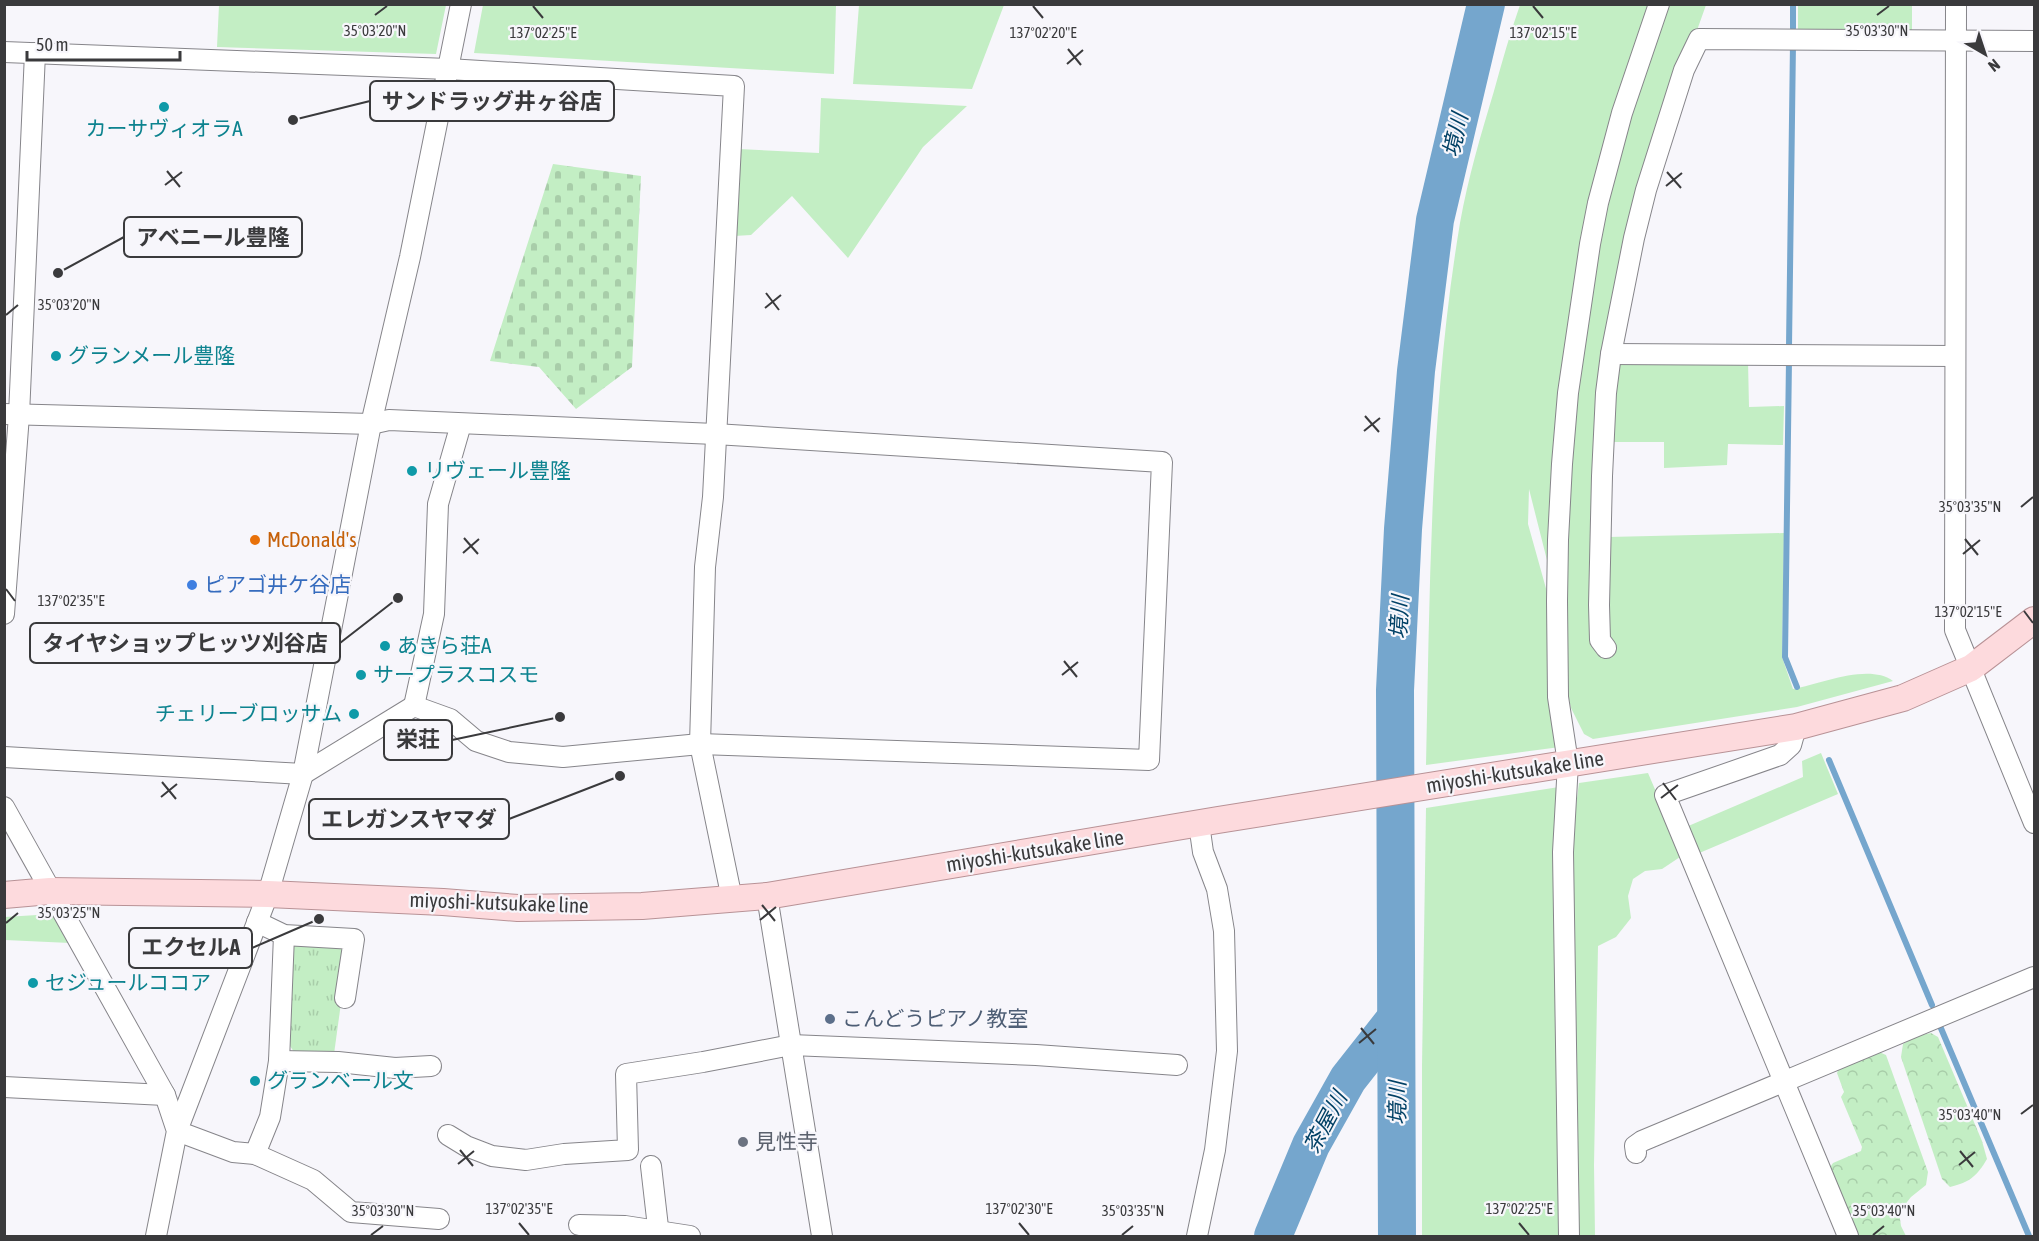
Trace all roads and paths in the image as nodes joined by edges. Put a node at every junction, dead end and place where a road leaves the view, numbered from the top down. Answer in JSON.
{"nodes":[{"id":1,"x":461,"y":4,"type":"edge"},
{"id":2,"x":1659,"y":4,"type":"edge"},
{"id":3,"x":1956,"y":4,"type":"edge"},
{"id":4,"x":1956,"y":39,"type":"junction"},
{"id":5,"x":2034,"y":41,"type":"edge"},
{"id":6,"x":4,"y":52,"type":"edge"},
{"id":7,"x":35,"y":53,"type":"junction"},
{"id":8,"x":448,"y":69,"type":"junction"},
{"id":9,"x":1611,"y":354,"type":"junction"},
{"id":10,"x":1956,"y":356,"type":"junction"},
{"id":11,"x":12,"y":414,"type":"edge"},
{"id":12,"x":370,"y":424,"type":"junction"},
{"id":13,"x":461,"y":424,"type":"junction"},
{"id":14,"x":715,"y":434,"type":"junction"},
{"id":15,"x":4,"y":614,"type":"edge"},
{"id":16,"x":2034,"y":623,"type":"edge"},
{"id":17,"x":1606,"y":648,"type":"dead end"},
{"id":18,"x":1971,"y":668,"type":"junction"},
{"id":19,"x":414,"y":706,"type":"junction"},
{"id":20,"x":1797,"y":727,"type":"junction"},
{"id":21,"x":700,"y":744,"type":"junction"},
{"id":22,"x":4,"y":757,"type":"edge"},
{"id":23,"x":1568,"y":763,"type":"junction"},
{"id":24,"x":303,"y":774,"type":"junction"},
{"id":25,"x":4,"y":807,"type":"edge"},
{"id":26,"x":1209,"y":822,"type":"junction"},
{"id":27,"x":2034,"y":823,"type":"edge"},
{"id":28,"x":50,"y":891,"type":"junction"},
{"id":29,"x":268,"y":894,"type":"junction"},
{"id":30,"x":4,"y":895,"type":"edge"},
{"id":31,"x":767,"y":896,"type":"junction"},
{"id":32,"x":732,"y":899,"type":"junction"},
{"id":33,"x":257,"y":922,"type":"junction"},
{"id":34,"x":284,"y":935,"type":"junction"},
{"id":35,"x":2034,"y":977,"type":"edge"},
{"id":36,"x":345,"y":998,"type":"dead end"},
{"id":37,"x":791,"y":1045,"type":"junction"},
{"id":38,"x":279,"y":1061,"type":"junction"},
{"id":39,"x":1177,"y":1065,"type":"dead end"},
{"id":40,"x":431,"y":1066,"type":"dead end"},
{"id":41,"x":1784,"y":1082,"type":"junction"},
{"id":42,"x":4,"y":1086,"type":"edge"},
{"id":43,"x":165,"y":1095,"type":"junction"},
{"id":44,"x":177,"y":1131,"type":"junction"},
{"id":45,"x":448,"y":1135,"type":"dead end"},
{"id":46,"x":1636,"y":1153,"type":"dead end"},
{"id":47,"x":255,"y":1154,"type":"junction"},
{"id":48,"x":651,"y":1166,"type":"dead end"},
{"id":49,"x":439,"y":1219,"type":"dead end"},
{"id":50,"x":579,"y":1225,"type":"dead end"},
{"id":51,"x":660,"y":1234,"type":"edge"},
{"id":52,"x":156,"y":1236,"type":"edge"},
{"id":53,"x":690,"y":1236,"type":"edge"},
{"id":54,"x":822,"y":1236,"type":"edge"},
{"id":55,"x":1197,"y":1236,"type":"edge"},
{"id":56,"x":1569,"y":1236,"type":"edge"},
{"id":57,"x":1848,"y":1236,"type":"edge"}],
"edges":[{"from":1,"to":8,"type":"street"},
{"from":2,"to":23,"type":"street"},
{"from":3,"to":4,"type":"street"},
{"from":4,"to":5,"type":"street"},
{"from":4,"to":9,"type":"street"},
{"from":4,"to":10,"type":"street"},
{"from":6,"to":7,"type":"street"},
{"from":7,"to":8,"type":"street"},
{"from":7,"to":11,"type":"street"},
{"from":8,"to":12,"type":"street"},
{"from":8,"to":14,"type":"street"},
{"from":9,"to":10,"type":"street"},
{"from":9,"to":17,"type":"street"},
{"from":10,"to":18,"type":"street"},
{"from":11,"to":12,"type":"street"},
{"from":11,"to":15,"type":"street"},
{"from":12,"to":13,"type":"street"},
{"from":12,"to":24,"type":"street"},
{"from":13,"to":14,"type":"street"},
{"from":13,"to":19,"type":"street"},
{"from":14,"to":21,"type":"street"},
{"from":14,"to":21,"type":"street"},
{"from":16,"to":18,"type":"main road","name":"miyoshi-kutsukake line"},
{"from":18,"to":20,"type":"main road","name":"miyoshi-kutsukake line"},
{"from":18,"to":27,"type":"street"},
{"from":19,"to":21,"type":"street"},
{"from":19,"to":24,"type":"street"},
{"from":20,"to":23,"type":"main road","name":"miyoshi-kutsukake line"},
{"from":20,"to":41,"type":"street"},
{"from":21,"to":32,"type":"street"},
{"from":22,"to":24,"type":"street"},
{"from":23,"to":26,"type":"main road","name":"miyoshi-kutsukake line"},
{"from":23,"to":56,"type":"street"},
{"from":24,"to":29,"type":"street"},
{"from":25,"to":28,"type":"street"},
{"from":26,"to":31,"type":"main road","name":"miyoshi-kutsukake line"},
{"from":26,"to":55,"type":"street"},
{"from":28,"to":29,"type":"main road","name":"miyoshi-kutsukake line"},
{"from":28,"to":30,"type":"main road","name":"miyoshi-kutsukake line"},
{"from":28,"to":43,"type":"street"},
{"from":29,"to":32,"type":"main road","name":"miyoshi-kutsukake line"},
{"from":29,"to":33,"type":"street"},
{"from":31,"to":32,"type":"main road","name":"miyoshi-kutsukake line"},
{"from":31,"to":37,"type":"street"},
{"from":33,"to":34,"type":"street"},
{"from":33,"to":44,"type":"street"},
{"from":34,"to":36,"type":"street"},
{"from":34,"to":38,"type":"street"},
{"from":35,"to":41,"type":"street"},
{"from":37,"to":39,"type":"street"},
{"from":37,"to":45,"type":"street"},
{"from":37,"to":54,"type":"street"},
{"from":38,"to":40,"type":"street"},
{"from":38,"to":47,"type":"street"},
{"from":41,"to":46,"type":"street"},
{"from":41,"to":57,"type":"street"},
{"from":42,"to":43,"type":"street"},
{"from":43,"to":44,"type":"street"},
{"from":44,"to":47,"type":"street"},
{"from":44,"to":52,"type":"street"},
{"from":47,"to":49,"type":"street"},
{"from":48,"to":51,"type":"street"},
{"from":50,"to":51,"type":"street"},
{"from":51,"to":53,"type":"street"}]}
